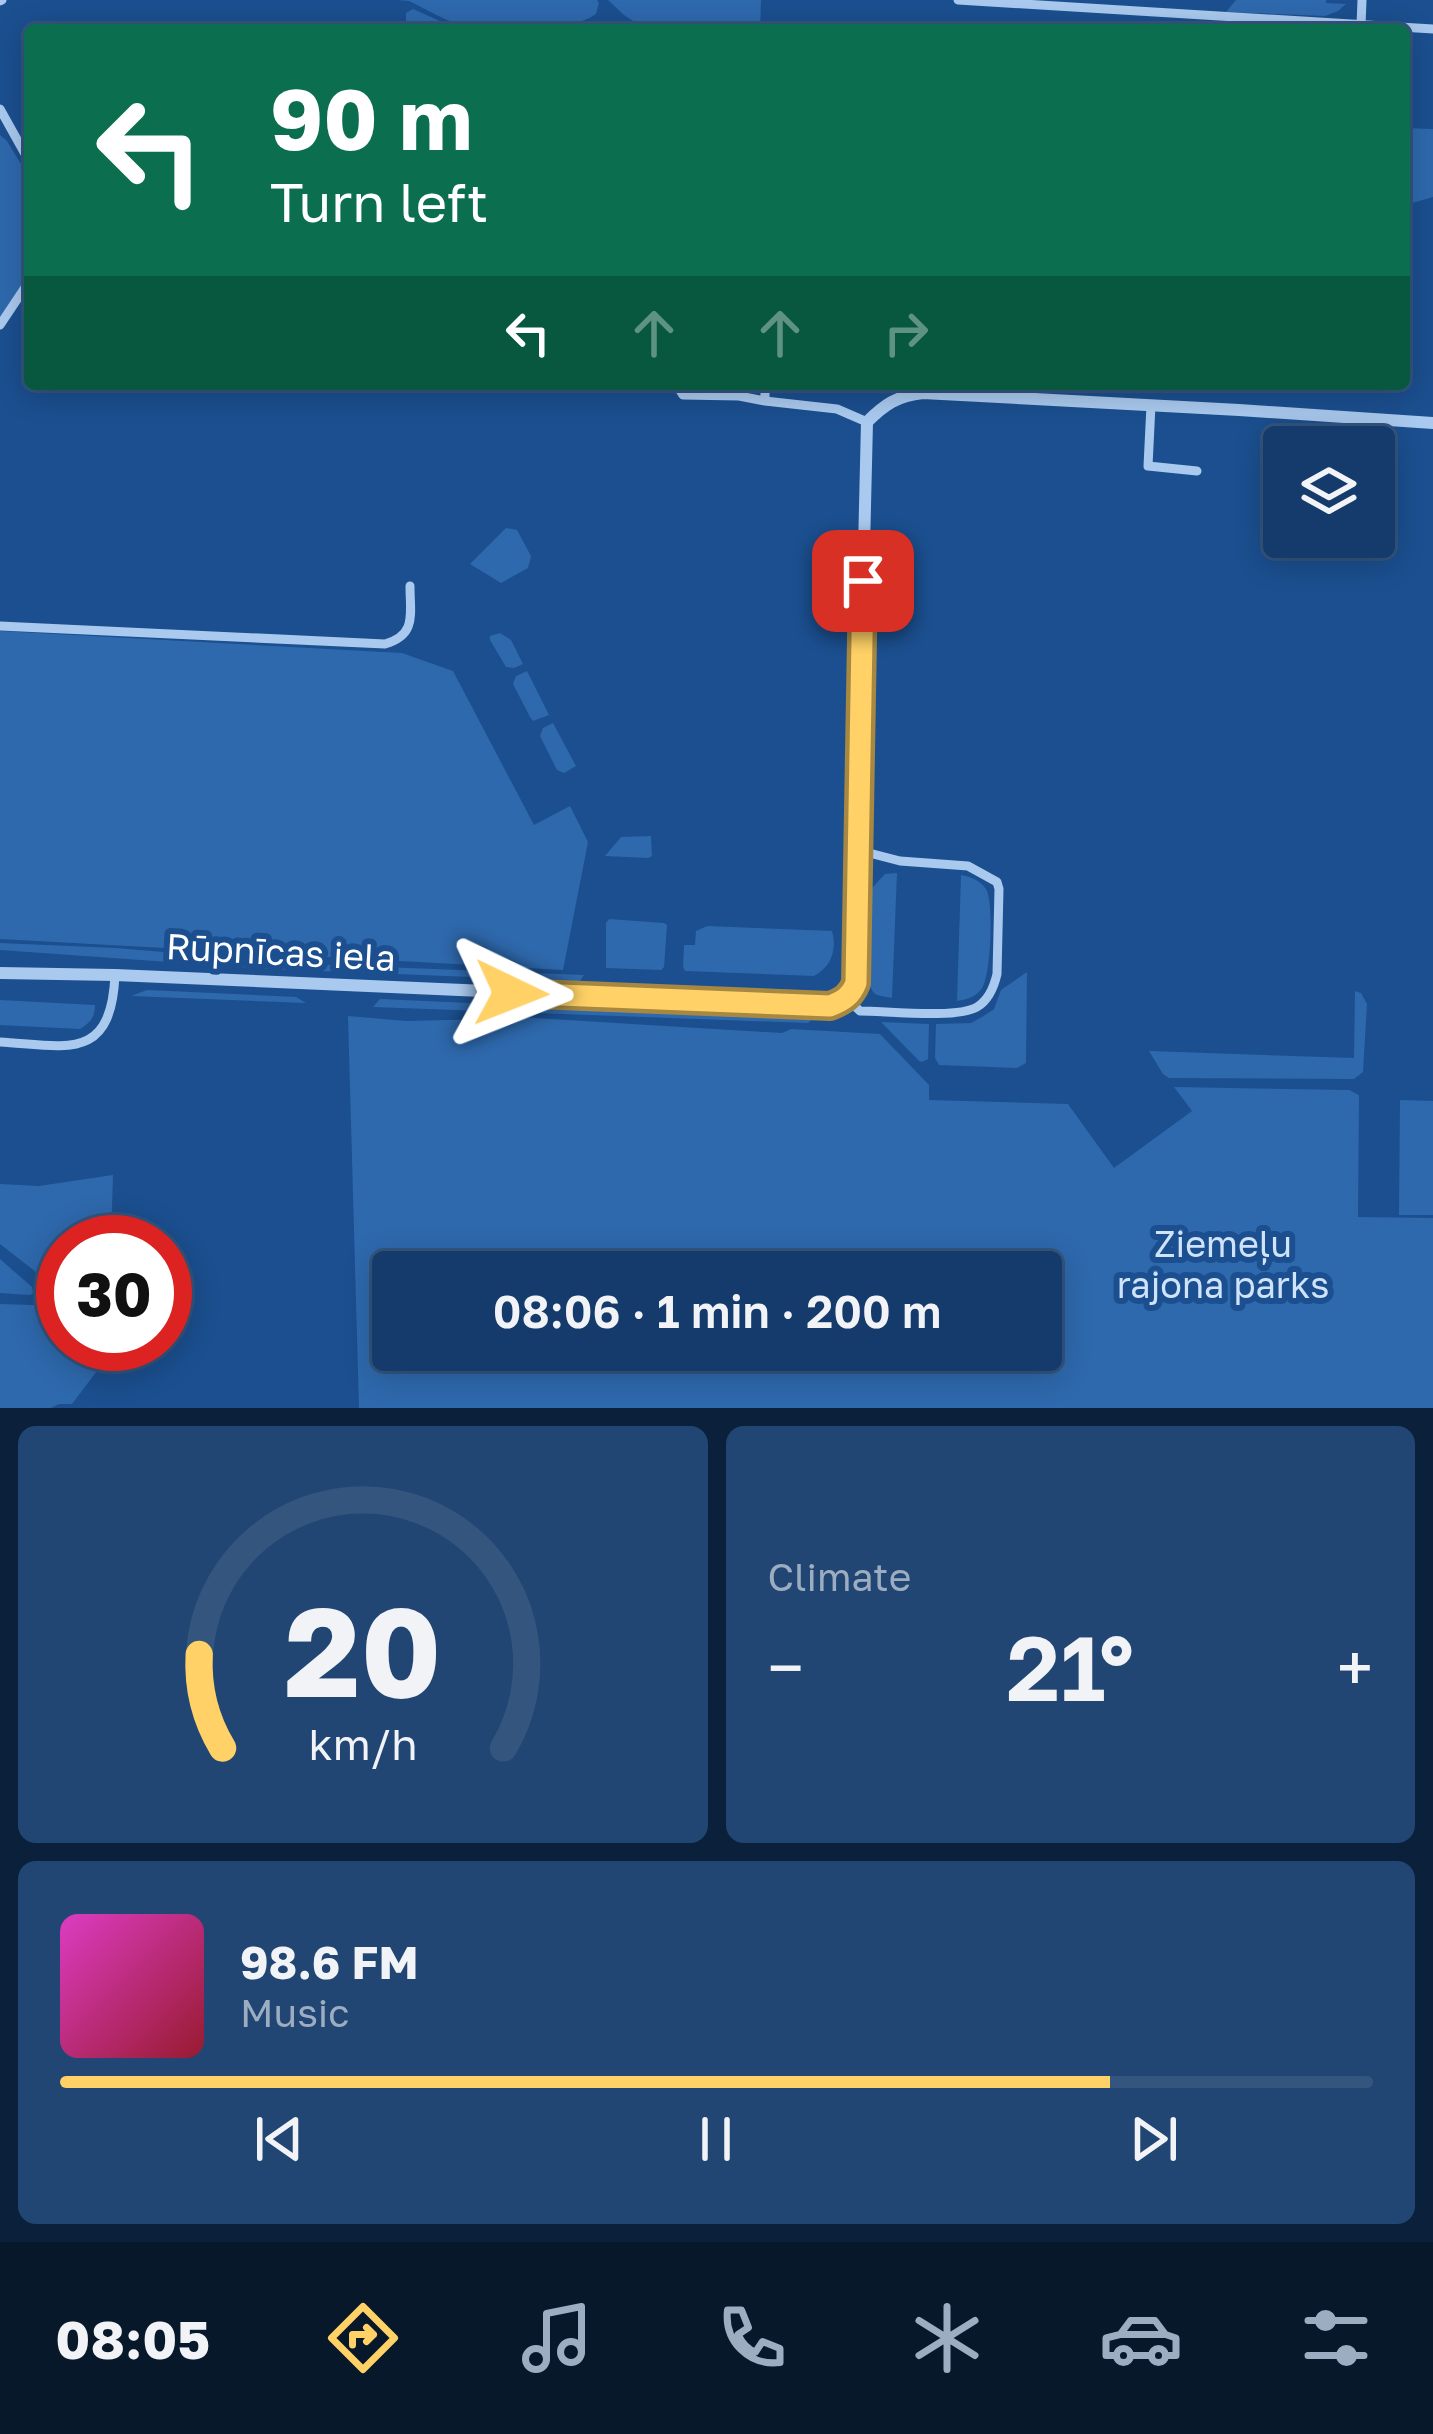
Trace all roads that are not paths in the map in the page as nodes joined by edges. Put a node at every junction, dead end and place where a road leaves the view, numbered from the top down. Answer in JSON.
{"nodes":[{"id":1,"x":958,"y":0,"type":"edge"},
{"id":2,"x":1345,"y":24,"type":"edge"},
{"id":3,"x":0,"y":110,"type":"edge"},
{"id":4,"x":24,"y":152,"type":"edge"},
{"id":5,"x":24,"y":289,"type":"edge"},
{"id":6,"x":0,"y":325,"type":"edge"},
{"id":7,"x":680,"y":390,"type":"edge"},
{"id":8,"x":765,"y":390,"type":"edge"},
{"id":9,"x":765,"y":401,"type":"junction"},
{"id":10,"x":1151,"y":405,"type":"junction"},
{"id":11,"x":867,"y":422,"type":"junction"},
{"id":12,"x":1433,"y":423,"type":"edge"},
{"id":13,"x":1197,"y":471,"type":"dead end"},
{"id":14,"x":410,"y":586,"type":"dead end"},
{"id":15,"x":0,"y":626,"type":"edge"},
{"id":16,"x":857,"y":848,"type":"junction"},
{"id":17,"x":0,"y":973,"type":"edge"},
{"id":18,"x":115,"y":975,"type":"junction"},
{"id":19,"x":846,"y":998,"type":"junction"},
{"id":20,"x":0,"y":1042,"type":"edge"}],
"edges":[{"from":1,"to":2,"type":"lane"},
{"from":3,"to":4,"type":"lane"},
{"from":5,"to":6,"type":"lane"},
{"from":7,"to":9,"type":"lane"},
{"from":8,"to":9,"type":"lane"},
{"from":9,"to":11,"type":"lane"},
{"from":10,"to":11,"type":"street"},
{"from":10,"to":12,"type":"street"},
{"from":10,"to":13,"type":"lane"},
{"from":11,"to":16,"type":"street"},
{"from":14,"to":15,"type":"lane"},
{"from":16,"to":19,"type":"street"},
{"from":16,"to":19,"type":"lane"},
{"from":17,"to":18,"type":"street","name":"Rūpnīcas iela"},
{"from":18,"to":19,"type":"street","name":"Rūpnīcas iela"},
{"from":18,"to":20,"type":"lane"}]}
